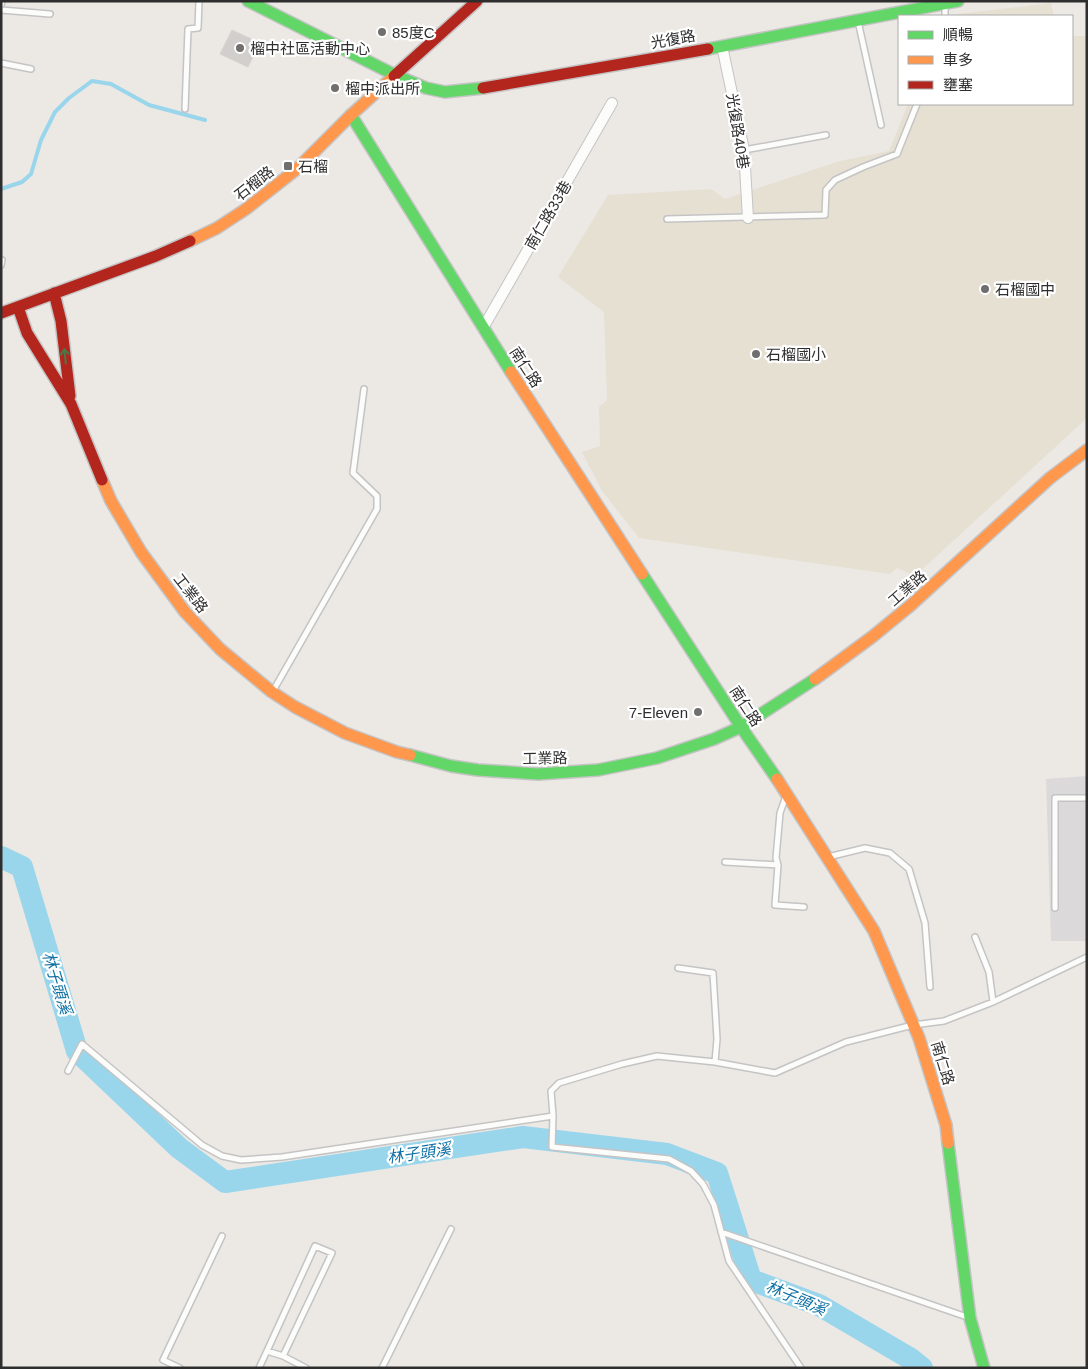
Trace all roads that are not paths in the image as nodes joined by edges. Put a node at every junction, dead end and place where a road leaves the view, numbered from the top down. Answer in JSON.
{"nodes":[{"id":1,"x":2,"y":1,"type":"edge"},
{"id":2,"x":199,"y":1,"type":"edge"},
{"id":3,"x":248,"y":1,"type":"edge"},
{"id":4,"x":477,"y":1,"type":"edge"},
{"id":5,"x":958,"y":1,"type":"edge"},
{"id":6,"x":944,"y":4,"type":"junction"},
{"id":7,"x":1,"y":5,"type":"edge"},
{"id":8,"x":1,"y":10,"type":"edge"},
{"id":9,"x":50,"y":14,"type":"dead end"},
{"id":10,"x":945,"y":15,"type":"edge"},
{"id":11,"x":858,"y":21,"type":"junction"},
{"id":12,"x":722,"y":46,"type":"junction"},
{"id":13,"x":1,"y":64,"type":"edge"},
{"id":14,"x":31,"y":69,"type":"dead end"},
{"id":15,"x":395,"y":75,"type":"junction"},
{"id":16,"x":612,"y":103,"type":"dead end"},
{"id":17,"x":918,"y":105,"type":"edge"},
{"id":18,"x":184,"y":109,"type":"dead end"},
{"id":19,"x":351,"y":115,"type":"junction"},
{"id":20,"x":881,"y":126,"type":"dead end"},
{"id":21,"x":826,"y":135,"type":"dead end"},
{"id":22,"x":744,"y":150,"type":"junction"},
{"id":23,"x":748,"y":218,"type":"junction"},
{"id":24,"x":667,"y":219,"type":"dead end"},
{"id":25,"x":2,"y":260,"type":"edge"},
{"id":26,"x":1,"y":265,"type":"edge"},
{"id":27,"x":54,"y":293,"type":"junction"},
{"id":28,"x":18,"y":307,"type":"junction"},
{"id":29,"x":3,"y":310,"type":"edge"},
{"id":30,"x":483,"y":328,"type":"junction"},
{"id":31,"x":364,"y":389,"type":"dead end"},
{"id":32,"x":71,"y":404,"type":"junction"},
{"id":33,"x":1087,"y":450,"type":"edge"},
{"id":34,"x":272,"y":692,"type":"junction"},
{"id":35,"x":741,"y":727,"type":"junction"},
{"id":36,"x":787,"y":793,"type":"junction"},
{"id":37,"x":1087,"y":798,"type":"edge"},
{"id":38,"x":828,"y":857,"type":"junction"},
{"id":39,"x":725,"y":862,"type":"dead end"},
{"id":40,"x":778,"y":865,"type":"junction"},
{"id":41,"x":804,"y":907,"type":"dead end"},
{"id":42,"x":1056,"y":908,"type":"dead end"},
{"id":43,"x":975,"y":937,"type":"dead end"},
{"id":44,"x":1087,"y":957,"type":"edge"},
{"id":45,"x":678,"y":968,"type":"dead end"},
{"id":46,"x":930,"y":987,"type":"dead end"},
{"id":47,"x":993,"y":1002,"type":"junction"},
{"id":48,"x":913,"y":1024,"type":"junction"},
{"id":49,"x":715,"y":1062,"type":"junction"},
{"id":50,"x":68,"y":1071,"type":"dead end"},
{"id":51,"x":553,"y":1116,"type":"junction"},
{"id":52,"x":451,"y":1229,"type":"dead end"},
{"id":53,"x":721,"y":1232,"type":"junction"},
{"id":54,"x":222,"y":1236,"type":"dead end"},
{"id":55,"x":970,"y":1318,"type":"junction"},
{"id":56,"x":267,"y":1351,"type":"junction"},
{"id":57,"x":283,"y":1356,"type":"junction"},
{"id":58,"x":180,"y":1368,"type":"edge"},
{"id":59,"x":259,"y":1368,"type":"edge"},
{"id":60,"x":306,"y":1368,"type":"edge"},
{"id":61,"x":382,"y":1368,"type":"edge"},
{"id":62,"x":801,"y":1368,"type":"edge"},
{"id":63,"x":984,"y":1368,"type":"edge"}],
"edges":[{"from":1,"to":7,"type":"lane"},
{"from":2,"to":18,"type":"lane"},
{"from":3,"to":15,"type":"street","name":"光復路"},
{"from":4,"to":15,"type":"street","name":"石榴路"},
{"from":5,"to":6,"type":"street","name":"光復路"},
{"from":6,"to":10,"type":"lane"},
{"from":6,"to":11,"type":"street","name":"光復路"},
{"from":8,"to":9,"type":"lane"},
{"from":11,"to":12,"type":"street","name":"光復路"},
{"from":11,"to":20,"type":"lane"},
{"from":12,"to":15,"type":"street","name":"光復路"},
{"from":12,"to":22,"type":"street","name":"光復路40巷"},
{"from":13,"to":14,"type":"lane"},
{"from":15,"to":19,"type":"street","name":"石榴路"},
{"from":16,"to":30,"type":"street","name":"南仁路33巷"},
{"from":17,"to":23,"type":"lane"},
{"from":19,"to":27,"type":"street","name":"石榴路"},
{"from":19,"to":30,"type":"street","name":"南仁路"},
{"from":21,"to":22,"type":"lane"},
{"from":22,"to":23,"type":"street","name":"光復路40巷"},
{"from":23,"to":24,"type":"lane"},
{"from":25,"to":26,"type":"lane"},
{"from":27,"to":28,"type":"street","name":"石榴路"},
{"from":32,"to":27,"type":"street","name":"工業路","one_way":true},
{"from":28,"to":29,"type":"street","name":"石榴路"},
{"from":28,"to":32,"type":"street","name":"工業路"},
{"from":30,"to":35,"type":"street","name":"南仁路"},
{"from":31,"to":34,"type":"lane"},
{"from":32,"to":34,"type":"street","name":"工業路"},
{"from":33,"to":35,"type":"street","name":"工業路"},
{"from":34,"to":35,"type":"street","name":"工業路"},
{"from":35,"to":36,"type":"street","name":"南仁路"},
{"from":36,"to":38,"type":"street","name":"南仁路"},
{"from":36,"to":40,"type":"lane"},
{"from":37,"to":42,"type":"lane"},
{"from":38,"to":46,"type":"lane"},
{"from":38,"to":48,"type":"street","name":"南仁路"},
{"from":39,"to":40,"type":"lane"},
{"from":40,"to":41,"type":"lane"},
{"from":43,"to":47,"type":"lane"},
{"from":44,"to":47,"type":"lane"},
{"from":45,"to":49,"type":"lane"},
{"from":47,"to":48,"type":"lane"},
{"from":48,"to":49,"type":"lane"},
{"from":48,"to":55,"type":"street","name":"南仁路"},
{"from":49,"to":51,"type":"lane"},
{"from":50,"to":51,"type":"lane"},
{"from":51,"to":53,"type":"lane"},
{"from":52,"to":61,"type":"lane"},
{"from":53,"to":55,"type":"lane"},
{"from":53,"to":62,"type":"lane"},
{"from":54,"to":58,"type":"lane"},
{"from":55,"to":63,"type":"street","name":"南仁路"},
{"from":56,"to":57,"type":"lane"},
{"from":56,"to":57,"type":"lane"},
{"from":56,"to":59,"type":"lane"},
{"from":57,"to":60,"type":"lane"}]}
